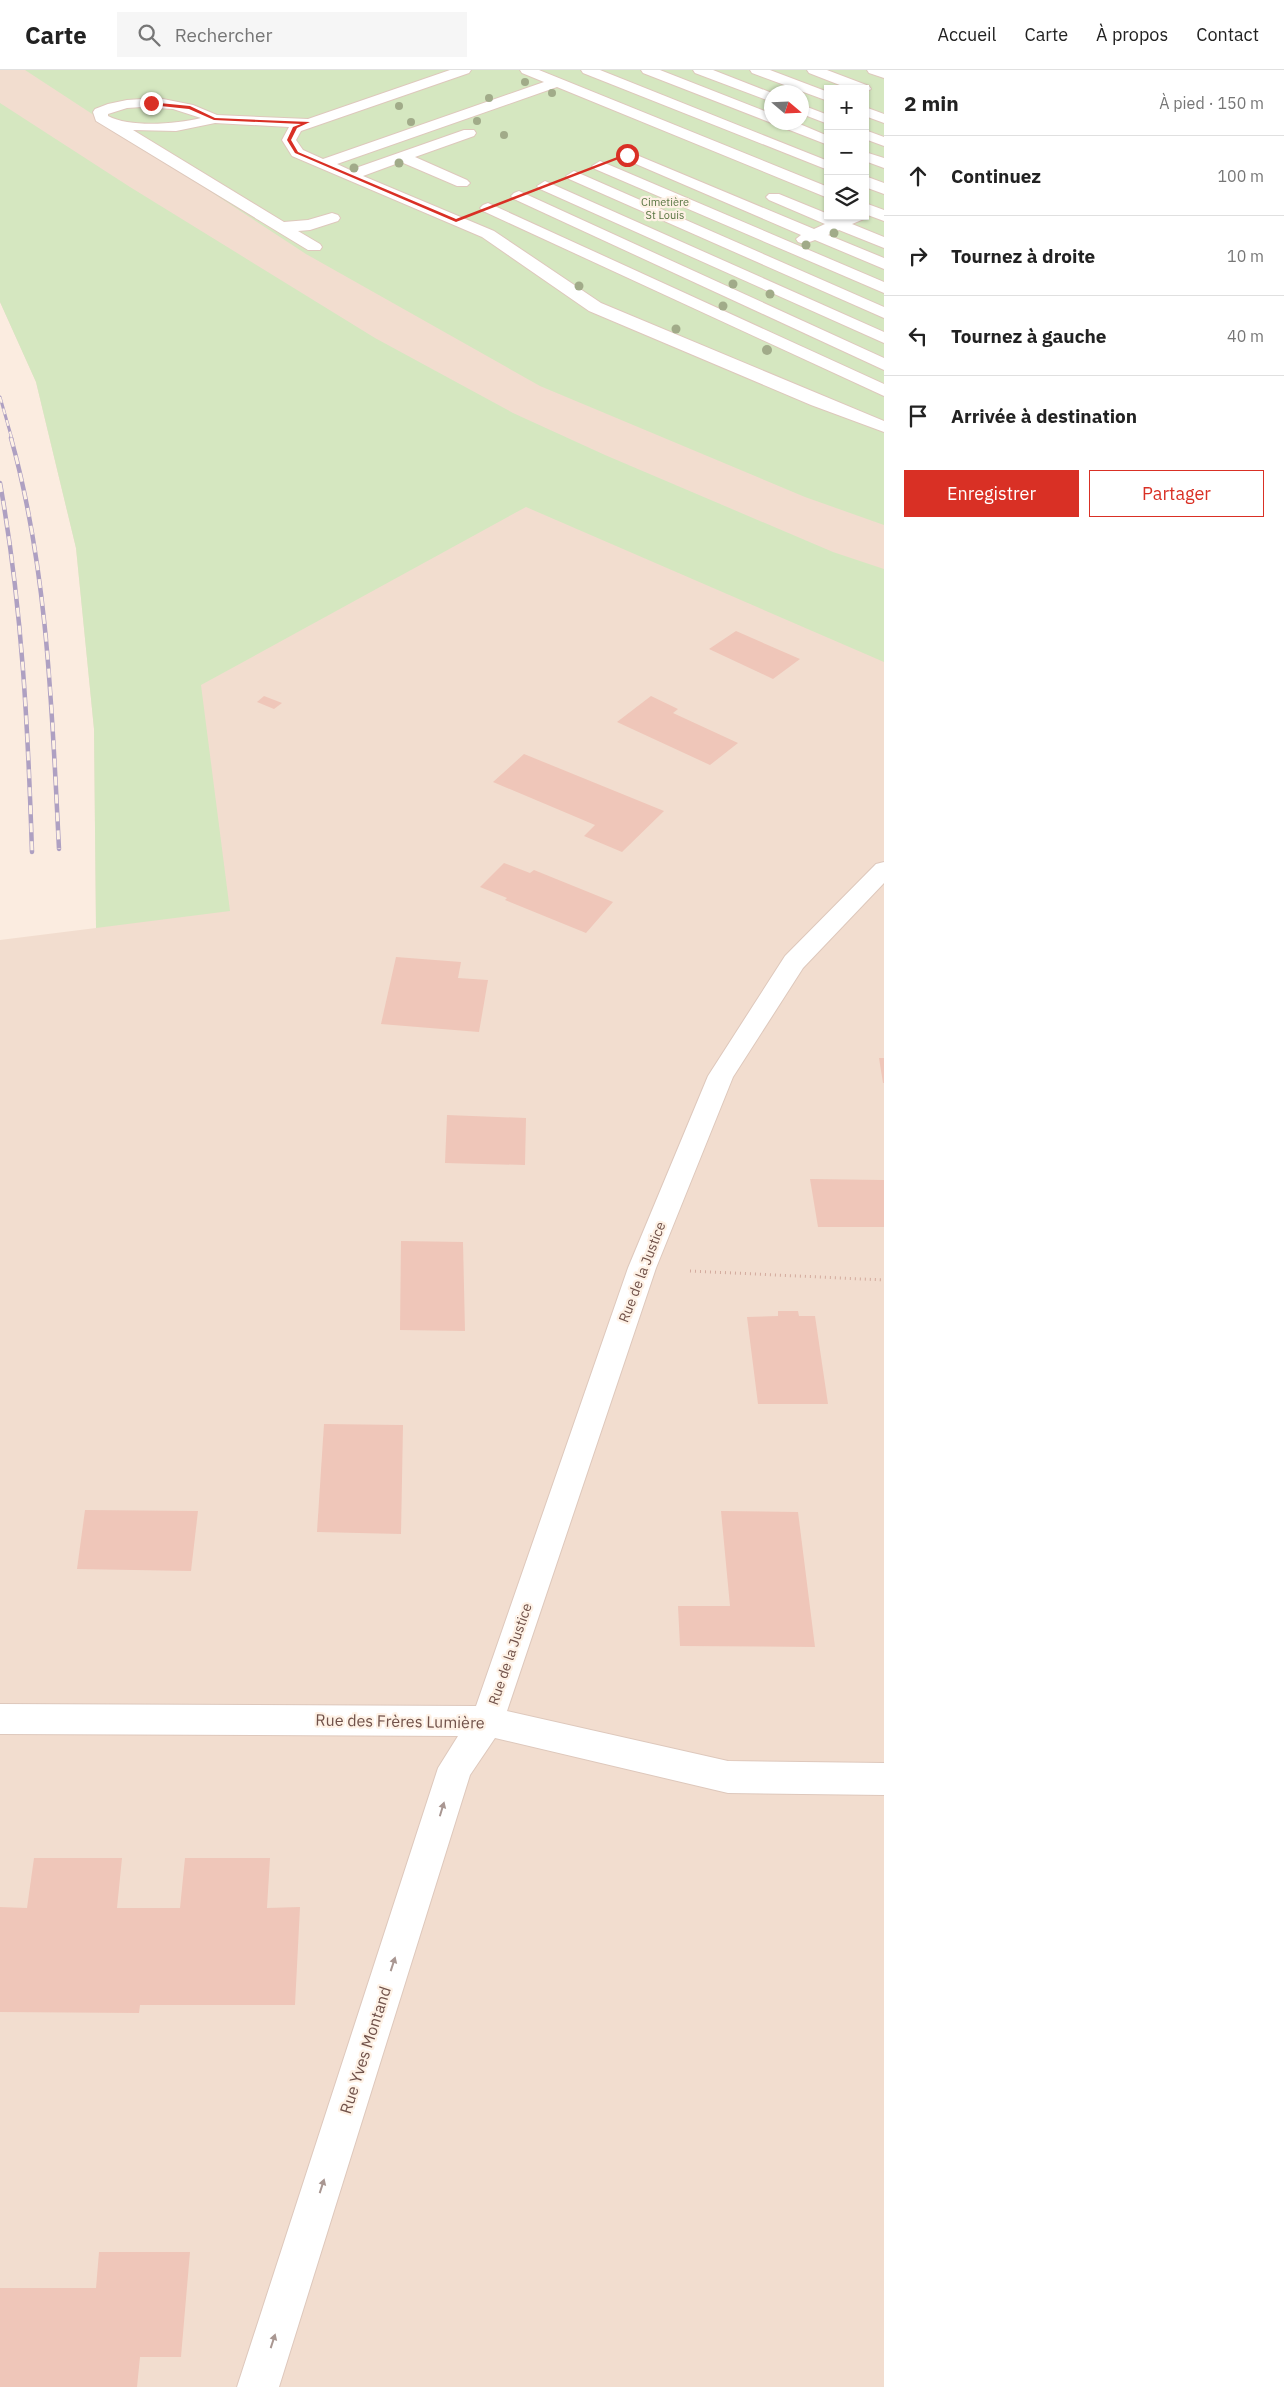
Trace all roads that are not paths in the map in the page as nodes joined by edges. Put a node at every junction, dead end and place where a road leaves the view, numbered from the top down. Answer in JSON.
{"nodes":[{"id":1,"x":464,"y":70,"type":"edge"},
{"id":2,"x":589,"y":70,"type":"edge"},
{"id":3,"x":648,"y":70,"type":"edge"},
{"id":4,"x":700,"y":70,"type":"edge"},
{"id":5,"x":757,"y":70,"type":"edge"},
{"id":6,"x":814,"y":70,"type":"edge"},
{"id":7,"x":874,"y":70,"type":"edge"},
{"id":8,"x":529,"y":71,"type":"edge"},
{"id":9,"x":884,"y":74,"type":"edge"},
{"id":10,"x":512,"y":78,"type":"dead end"},
{"id":11,"x":558,"y":82,"type":"junction"},
{"id":12,"x":853,"y":85,"type":"edge"},
{"id":13,"x":582,"y":93,"type":"junction"},
{"id":14,"x":764,"y":95,"type":"edge"},
{"id":15,"x":824,"y":95,"type":"edge"},
{"id":16,"x":564,"y":99,"type":"dead end"},
{"id":17,"x":809,"y":113,"type":"edge"},
{"id":18,"x":869,"y":113,"type":"edge"},
{"id":19,"x":764,"y":116,"type":"edge"},
{"id":20,"x":824,"y":118,"type":"edge"},
{"id":21,"x":214,"y":119,"type":"junction"},
{"id":22,"x":884,"y":119,"type":"edge"},
{"id":23,"x":308,"y":123,"type":"junction"},
{"id":24,"x":112,"y":124,"type":"junction"},
{"id":25,"x":483,"y":128,"type":"dead end"},
{"id":26,"x":800,"y":130,"type":"edge"},
{"id":27,"x":684,"y":134,"type":"junction"},
{"id":28,"x":869,"y":136,"type":"edge"},
{"id":29,"x":824,"y":139,"type":"edge"},
{"id":30,"x":884,"y":142,"type":"edge"},
{"id":31,"x":660,"y":143,"type":"dead end"},
{"id":32,"x":316,"y":146,"type":"dead end"},
{"id":33,"x":644,"y":149,"type":"dead end"},
{"id":34,"x":297,"y":152,"type":"junction"},
{"id":35,"x":627,"y":155,"type":"junction"},
{"id":36,"x":401,"y":157,"type":"junction"},
{"id":37,"x":869,"y":157,"type":"edge"},
{"id":38,"x":884,"y":163,"type":"edge"},
{"id":39,"x":323,"y":164,"type":"junction"},
{"id":40,"x":824,"y":164,"type":"edge"},
{"id":41,"x":600,"y":166,"type":"junction"},
{"id":42,"x":371,"y":168,"type":"junction"},
{"id":43,"x":351,"y":175,"type":"junction"},
{"id":44,"x":574,"y":176,"type":"junction"},
{"id":45,"x":869,"y":183,"type":"edge"},
{"id":46,"x":462,"y":184,"type":"dead end"},
{"id":47,"x":546,"y":186,"type":"junction"},
{"id":48,"x":884,"y":189,"type":"edge"},
{"id":49,"x":760,"y":190,"type":"dead end"},
{"id":50,"x":824,"y":191,"type":"edge"},
{"id":51,"x":433,"y":195,"type":"dead end"},
{"id":52,"x":519,"y":196,"type":"junction"},
{"id":53,"x":488,"y":208,"type":"junction"},
{"id":54,"x":332,"y":218,"type":"dead end"},
{"id":55,"x":456,"y":220,"type":"junction"},
{"id":56,"x":851,"y":220,"type":"edge"},
{"id":57,"x":840,"y":224,"type":"junction"},
{"id":58,"x":281,"y":227,"type":"junction"},
{"id":59,"x":815,"y":235,"type":"junction"},
{"id":60,"x":884,"y":243,"type":"edge"},
{"id":61,"x":788,"y":246,"type":"junction"},
{"id":62,"x":314,"y":247,"type":"dead end"},
{"id":63,"x":760,"y":258,"type":"junction"},
{"id":64,"x":884,"y":264,"type":"edge"},
{"id":65,"x":732,"y":270,"type":"junction"},
{"id":66,"x":705,"y":282,"type":"junction"},
{"id":67,"x":884,"y":288,"type":"edge"},
{"id":68,"x":674,"y":295,"type":"junction"},
{"id":69,"x":656,"y":302,"type":"dead end"},
{"id":70,"x":638,"y":310,"type":"dead end"},
{"id":71,"x":884,"y":312,"type":"edge"},
{"id":72,"x":620,"y":318,"type":"junction"},
{"id":73,"x":884,"y":338,"type":"edge"},
{"id":74,"x":884,"y":365,"type":"edge"},
{"id":75,"x":884,"y":391,"type":"edge"},
{"id":76,"x":884,"y":427,"type":"edge"},
{"id":77,"x":884,"y":869,"type":"edge"},
{"id":78,"x":0,"y":1719,"type":"edge"},
{"id":79,"x":488,"y":1721,"type":"junction"},
{"id":80,"x":884,"y":1779,"type":"edge"},
{"id":81,"x":258,"y":2387,"type":"edge"}],
"edges":[{"from":1,"to":23,"type":"street"},
{"from":2,"to":40,"type":"street"},
{"from":3,"to":19,"type":"street"},
{"from":4,"to":14,"type":"street"},
{"from":5,"to":15,"type":"street"},
{"from":6,"to":12,"type":"street"},
{"from":7,"to":9,"type":"street"},
{"from":8,"to":10,"type":"street"},
{"from":8,"to":11,"type":"street"},
{"from":11,"to":13,"type":"street"},
{"from":11,"to":39,"type":"street"},
{"from":13,"to":16,"type":"street"},
{"from":13,"to":27,"type":"street"},
{"from":17,"to":20,"type":"street"},
{"from":18,"to":22,"type":"street"},
{"from":21,"to":23,"type":"street"},
{"from":21,"to":24,"type":"street"},
{"from":21,"to":24,"type":"street"},
{"from":23,"to":34,"type":"street"},
{"from":24,"to":58,"type":"street"},
{"from":25,"to":36,"type":"street"},
{"from":26,"to":29,"type":"street"},
{"from":27,"to":31,"type":"street"},
{"from":27,"to":50,"type":"street"},
{"from":28,"to":30,"type":"street"},
{"from":32,"to":34,"type":"street"},
{"from":33,"to":35,"type":"street"},
{"from":34,"to":39,"type":"street"},
{"from":35,"to":41,"type":"street"},
{"from":35,"to":59,"type":"street"},
{"from":36,"to":42,"type":"street"},
{"from":36,"to":46,"type":"street"},
{"from":37,"to":38,"type":"street"},
{"from":39,"to":43,"type":"street"},
{"from":41,"to":44,"type":"street"},
{"from":41,"to":61,"type":"street"},
{"from":42,"to":43,"type":"street"},
{"from":42,"to":51,"type":"street"},
{"from":43,"to":55,"type":"street"},
{"from":44,"to":47,"type":"street"},
{"from":44,"to":63,"type":"street"},
{"from":45,"to":48,"type":"street"},
{"from":47,"to":52,"type":"street"},
{"from":47,"to":65,"type":"street"},
{"from":49,"to":57,"type":"street"},
{"from":52,"to":53,"type":"street"},
{"from":52,"to":66,"type":"street"},
{"from":53,"to":55,"type":"street"},
{"from":53,"to":68,"type":"street"},
{"from":54,"to":58,"type":"street"},
{"from":55,"to":72,"type":"street"},
{"from":56,"to":57,"type":"street"},
{"from":57,"to":59,"type":"street"},
{"from":57,"to":60,"type":"street"},
{"from":58,"to":62,"type":"street"},
{"from":59,"to":61,"type":"street"},
{"from":59,"to":64,"type":"street"},
{"from":61,"to":63,"type":"street"},
{"from":61,"to":67,"type":"street"},
{"from":63,"to":65,"type":"street"},
{"from":63,"to":71,"type":"street"},
{"from":65,"to":66,"type":"street"},
{"from":65,"to":73,"type":"street"},
{"from":66,"to":68,"type":"street"},
{"from":66,"to":74,"type":"street"},
{"from":68,"to":69,"type":"street"},
{"from":68,"to":75,"type":"street"},
{"from":70,"to":72,"type":"street"},
{"from":72,"to":76,"type":"street"},
{"from":77,"to":79,"type":"street","name":"Rue de la Justice"},
{"from":78,"to":79,"type":"street","name":"Rue des Frères Lumière"},
{"from":79,"to":80,"type":"street","name":"Rue des Frères Lumière"},
{"from":81,"to":79,"type":"street","name":"Rue Yves Montand","one_way":true}]}
